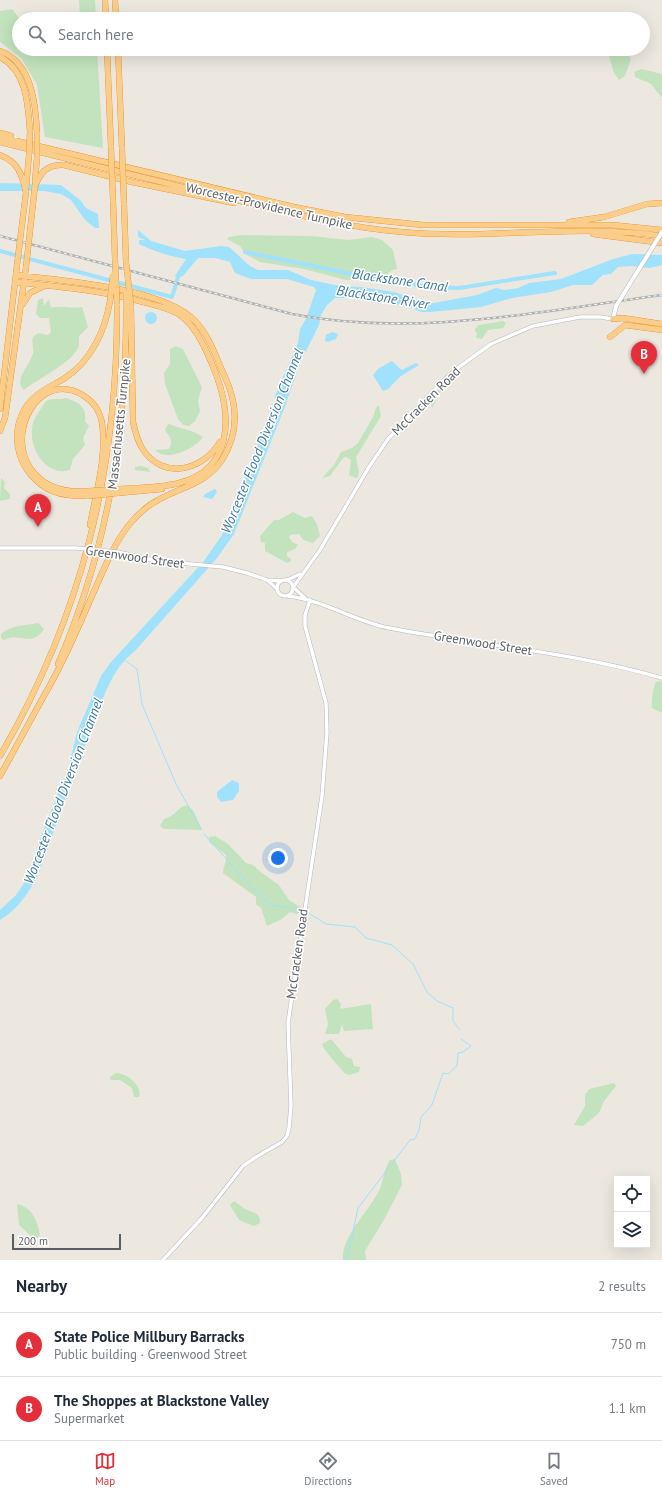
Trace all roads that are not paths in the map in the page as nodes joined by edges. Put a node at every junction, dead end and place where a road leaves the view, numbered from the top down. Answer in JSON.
{"nodes":[{"id":1,"x":105,"y":0,"type":"edge"},
{"id":2,"x":116,"y":0,"type":"edge"},
{"id":3,"x":106,"y":12,"type":"edge"},
{"id":4,"x":116,"y":12,"type":"edge"},
{"id":5,"x":0,"y":50,"type":"edge"},
{"id":6,"x":107,"y":56,"type":"edge"},
{"id":7,"x":118,"y":56,"type":"edge"},
{"id":8,"x":0,"y":57,"type":"edge"},
{"id":9,"x":0,"y":133,"type":"edge"},
{"id":10,"x":0,"y":137,"type":"edge"},
{"id":11,"x":0,"y":142,"type":"edge"},
{"id":12,"x":49,"y":148,"type":"junction"},
{"id":13,"x":0,"y":156,"type":"edge"},
{"id":14,"x":25,"y":179,"type":"junction"},
{"id":15,"x":36,"y":179,"type":"junction"},
{"id":16,"x":662,"y":203,"type":"edge"},
{"id":17,"x":268,"y":208,"type":"junction"},
{"id":18,"x":547,"y":224,"type":"junction"},
{"id":19,"x":662,"y":231,"type":"edge"},
{"id":20,"x":531,"y":232,"type":"junction"},
{"id":21,"x":662,"y":236,"type":"edge"},
{"id":22,"x":662,"y":243,"type":"edge"},
{"id":23,"x":115,"y":259,"type":"junction"},
{"id":24,"x":16,"y":275,"type":"junction"},
{"id":25,"x":24,"y":276,"type":"junction"},
{"id":26,"x":15,"y":282,"type":"junction"},
{"id":27,"x":24,"y":283,"type":"junction"},
{"id":28,"x":47,"y":286,"type":"junction"},
{"id":29,"x":129,"y":306,"type":"junction"},
{"id":30,"x":20,"y":312,"type":"junction"},
{"id":31,"x":613,"y":320,"type":"junction"},
{"id":32,"x":662,"y":324,"type":"edge"},
{"id":33,"x":625,"y":325,"type":"junction"},
{"id":34,"x":662,"y":330,"type":"edge"},
{"id":35,"x":610,"y":337,"type":"dead end"},
{"id":36,"x":0,"y":409,"type":"edge"},
{"id":37,"x":0,"y":431,"type":"edge"},
{"id":38,"x":226,"y":431,"type":"junction"},
{"id":39,"x":201,"y":480,"type":"junction"},
{"id":40,"x":118,"y":491,"type":"junction"},
{"id":41,"x":89,"y":494,"type":"junction"},
{"id":42,"x":89,"y":546,"type":"junction"},
{"id":43,"x":0,"y":548,"type":"edge"},
{"id":44,"x":301,"y":573,"type":"junction"},
{"id":45,"x":267,"y":580,"type":"junction"},
{"id":46,"x":287,"y":580,"type":"junction"},
{"id":47,"x":282,"y":581,"type":"junction"},
{"id":48,"x":294,"y":587,"type":"junction"},
{"id":49,"x":277,"y":589,"type":"junction"},
{"id":50,"x":288,"y":596,"type":"junction"},
{"id":51,"x":308,"y":599,"type":"junction"},
{"id":52,"x":662,"y":678,"type":"edge"},
{"id":53,"x":44,"y":694,"type":"junction"},
{"id":54,"x":0,"y":756,"type":"edge"},
{"id":55,"x":0,"y":776,"type":"edge"},
{"id":56,"x":163,"y":1260,"type":"edge"}],
"edges":[{"from":1,"to":3,"type":"highway"},
{"from":2,"to":4,"type":"highway"},
{"from":5,"to":15,"type":"highway","bridge":true},
{"from":6,"to":23,"type":"highway","name":"Massachusetts Turnpike","bridge":true},
{"from":7,"to":29,"type":"highway","name":"Massachusetts Turnpike","bridge":true},
{"from":8,"to":14,"type":"highway","bridge":true},
{"from":9,"to":12,"type":"highway"},
{"from":10,"to":12,"type":"highway","name":"Worcester-Providence Turnpike"},
{"from":11,"to":17,"type":"highway","name":"Worcester-Providence Turnpike"},
{"from":12,"to":18,"type":"highway","name":"Worcester-Providence Turnpike"},
{"from":13,"to":14,"type":"highway"},
{"from":14,"to":24,"type":"highway","bridge":true},
{"from":15,"to":17,"type":"highway"},
{"from":15,"to":25,"type":"highway","bridge":true},
{"from":16,"to":18,"type":"highway"},
{"from":17,"to":20,"type":"highway","name":"Worcester-Providence Turnpike"},
{"from":18,"to":19,"type":"highway","name":"Worcester-Providence Turnpike"},
{"from":19,"to":31,"type":"main road","bridge":true},
{"from":20,"to":21,"type":"highway","name":"Worcester-Providence Turnpike"},
{"from":20,"to":22,"type":"highway"},
{"from":23,"to":41,"type":"highway","bridge":true},
{"from":23,"to":42,"type":"highway","name":"Massachusetts Turnpike","bridge":true},
{"from":24,"to":25,"type":"highway"},
{"from":24,"to":26,"type":"highway"},
{"from":25,"to":27,"type":"highway"},
{"from":25,"to":39,"type":"highway"},
{"from":26,"to":27,"type":"highway"},
{"from":26,"to":36,"type":"highway"},
{"from":27,"to":28,"type":"highway"},
{"from":27,"to":30,"type":"highway"},
{"from":28,"to":30,"type":"highway"},
{"from":28,"to":38,"type":"highway"},
{"from":29,"to":38,"type":"highway"},
{"from":29,"to":53,"type":"highway","name":"Massachusetts Turnpike"},
{"from":30,"to":37,"type":"highway"},
{"from":31,"to":32,"type":"highway"},
{"from":31,"to":33,"type":"highway"},
{"from":31,"to":44,"type":"street","name":"McCracken Road"},
{"from":33,"to":34,"type":"highway"},
{"from":33,"to":35,"type":"highway"},
{"from":38,"to":40,"type":"highway"},
{"from":39,"to":40,"type":"highway"},
{"from":39,"to":53,"type":"highway"},
{"from":40,"to":41,"type":"highway","bridge":true},
{"from":41,"to":42,"type":"highway"},
{"from":42,"to":54,"type":"highway","name":"Massachusetts Turnpike"},
{"from":43,"to":45,"type":"street","name":"Greenwood Street","bridge":true},
{"from":44,"to":46,"type":"street","name":"McCracken Road"},
{"from":44,"to":48,"type":"street","name":"McCracken Road"},
{"from":45,"to":47,"type":"street","name":"Greenwood Street"},
{"from":45,"to":49,"type":"street","name":"Greenwood Street"},
{"from":46,"to":47,"type":"street"},
{"from":46,"to":48,"type":"street"},
{"from":47,"to":49,"type":"street"},
{"from":48,"to":50,"type":"street"},
{"from":48,"to":51,"type":"street","name":"Greenwood Street"},
{"from":49,"to":50,"type":"street"},
{"from":50,"to":51,"type":"street","name":"Greenwood Street"},
{"from":51,"to":52,"type":"street","name":"Greenwood Street"},
{"from":51,"to":56,"type":"street","name":"McCracken Road"},
{"from":53,"to":55,"type":"highway","name":"Massachusetts Turnpike"}]}
